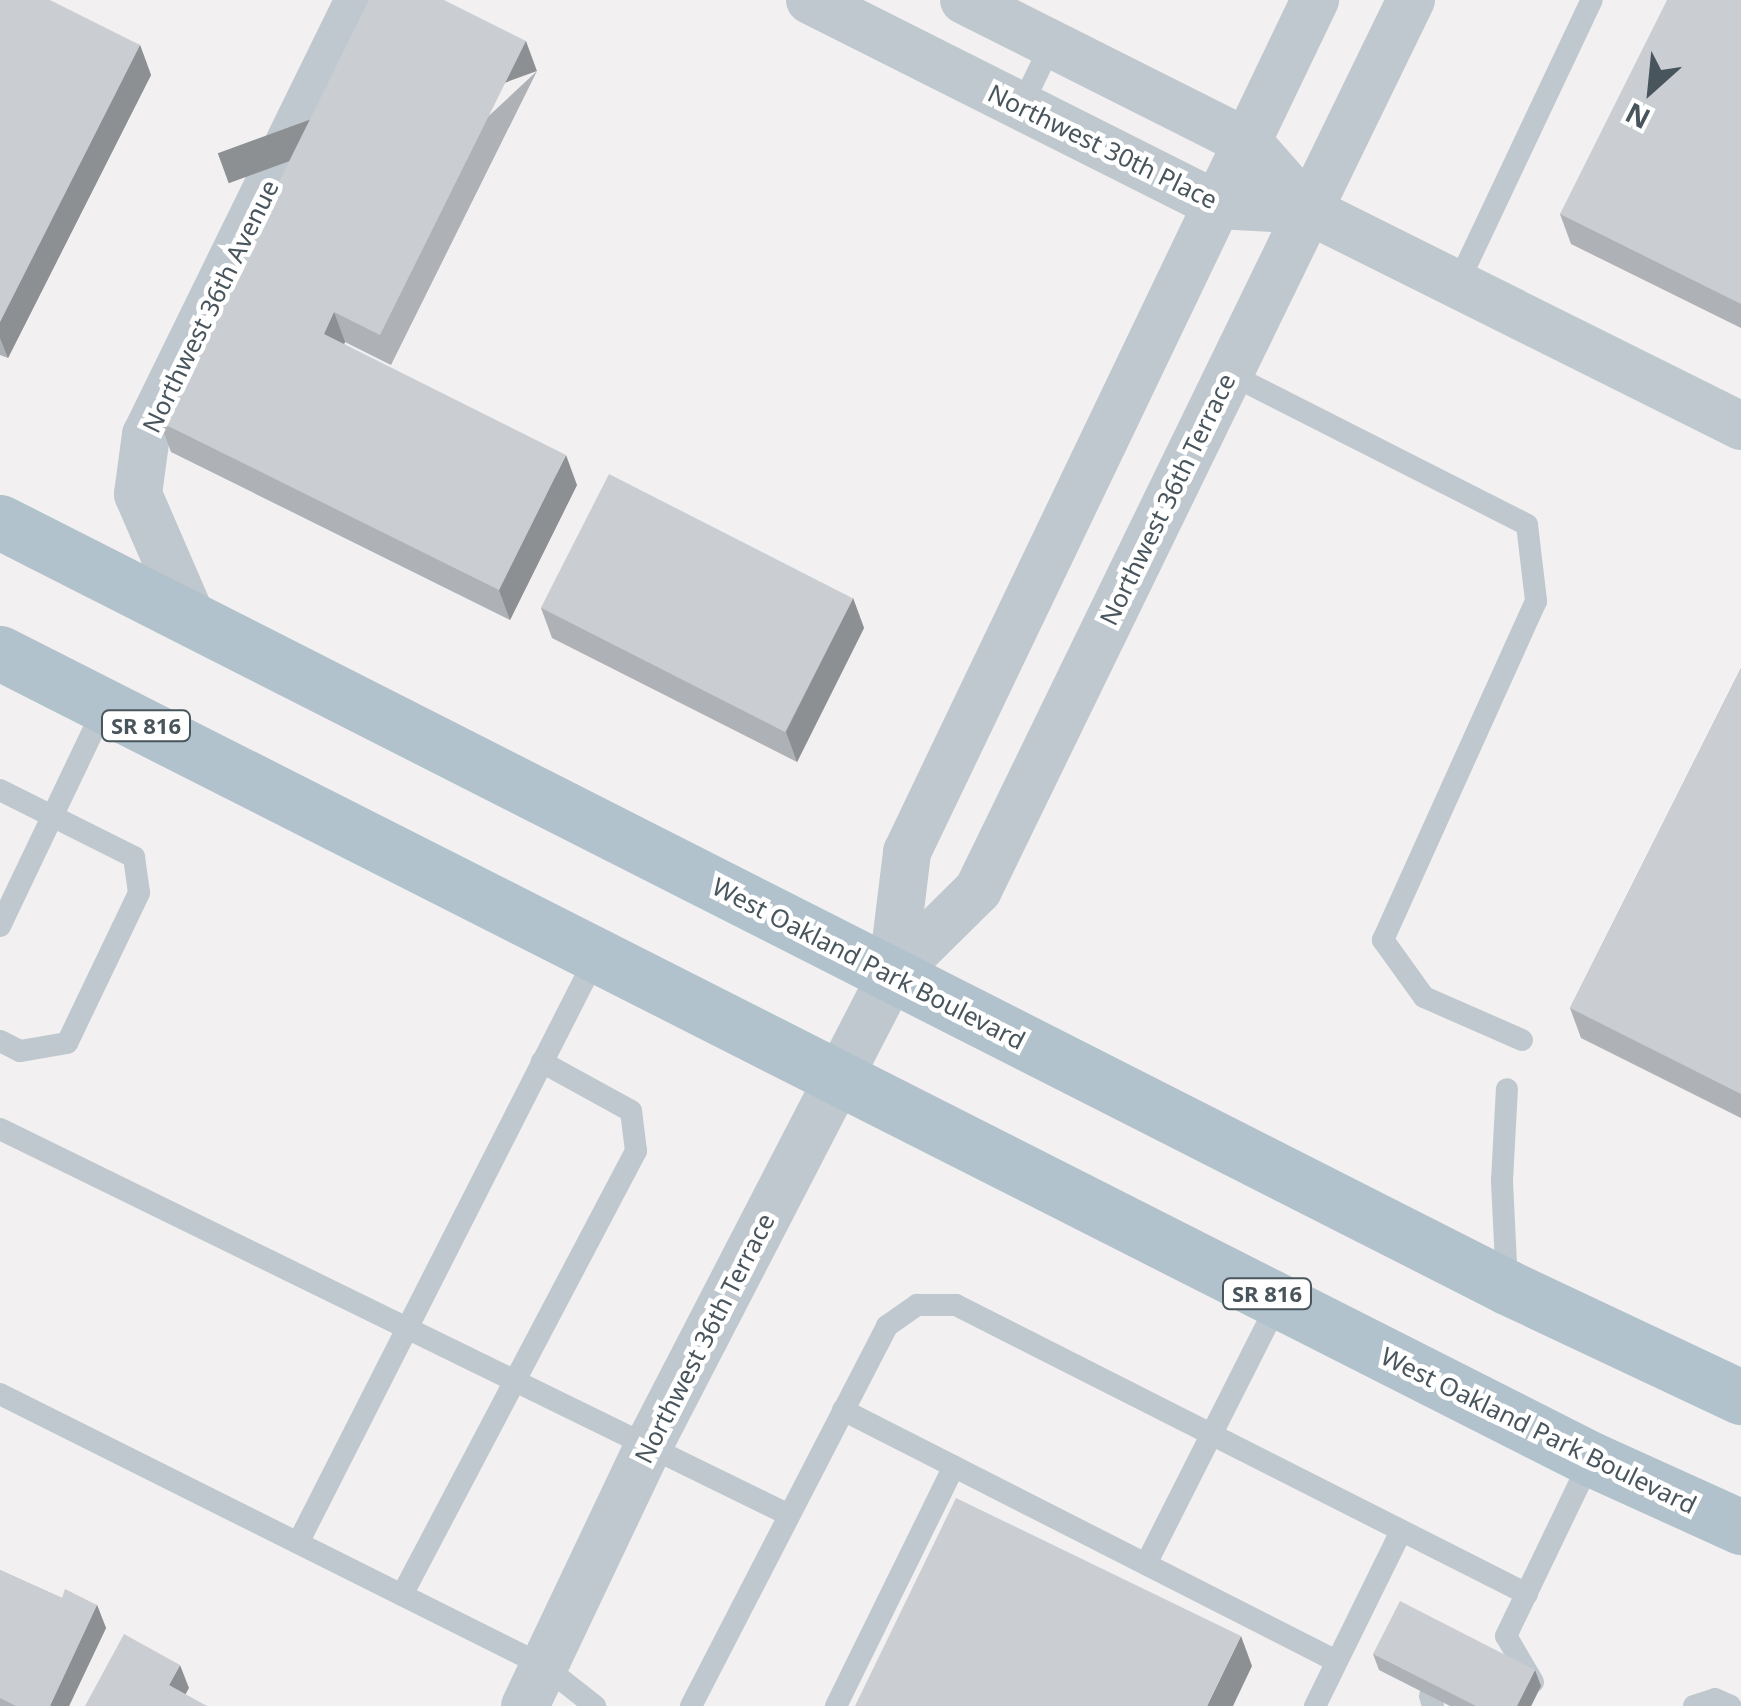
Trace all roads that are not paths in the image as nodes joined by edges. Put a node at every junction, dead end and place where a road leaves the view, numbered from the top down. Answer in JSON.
{"nodes":[{"id":1,"x":359,"y":0,"type":"edge"},
{"id":2,"x":810,"y":0,"type":"edge"},
{"id":3,"x":964,"y":0,"type":"edge"},
{"id":4,"x":1315,"y":0,"type":"edge"},
{"id":5,"x":1411,"y":0,"type":"edge"},
{"id":6,"x":1592,"y":0,"type":"edge"},
{"id":7,"x":1052,"y":43,"type":"junction"},
{"id":8,"x":1021,"y":107,"type":"junction"},
{"id":9,"x":1250,"y":144,"type":"junction"},
{"id":10,"x":1218,"y":206,"type":"junction"},
{"id":11,"x":1308,"y":210,"type":"junction"},
{"id":12,"x":1457,"y":284,"type":"junction"},
{"id":13,"x":1228,"y":374,"type":"junction"},
{"id":14,"x":1741,"y":426,"type":"edge"},
{"id":15,"x":0,"y":522,"type":"edge"},
{"id":16,"x":192,"y":619,"type":"junction"},
{"id":17,"x":0,"y":652,"type":"edge"},
{"id":18,"x":105,"y":706,"type":"junction"},
{"id":19,"x":0,"y":790,"type":"edge"},
{"id":20,"x":55,"y":817,"type":"junction"},
{"id":21,"x":0,"y":926,"type":"edge"},
{"id":22,"x":598,"y":955,"type":"junction"},
{"id":23,"x":892,"y":975,"type":"junction"},
{"id":24,"x":1522,"y":1040,"type":"dead end"},
{"id":25,"x":0,"y":1041,"type":"edge"},
{"id":26,"x":542,"y":1062,"type":"junction"},
{"id":27,"x":836,"y":1078,"type":"junction"},
{"id":28,"x":1507,"y":1089,"type":"dead end"},
{"id":29,"x":0,"y":1128,"type":"edge"},
{"id":30,"x":1507,"y":1288,"type":"junction"},
{"id":31,"x":1280,"y":1300,"type":"junction"},
{"id":32,"x":405,"y":1332,"type":"junction"},
{"id":33,"x":513,"y":1380,"type":"junction"},
{"id":34,"x":0,"y":1394,"type":"edge"},
{"id":35,"x":1741,"y":1397,"type":"edge"},
{"id":36,"x":844,"y":1410,"type":"junction"},
{"id":37,"x":1212,"y":1434,"type":"junction"},
{"id":38,"x":650,"y":1442,"type":"junction"},
{"id":39,"x":1591,"y":1459,"type":"junction"},
{"id":40,"x":954,"y":1466,"type":"junction"},
{"id":41,"x":789,"y":1515,"type":"junction"},
{"id":42,"x":1741,"y":1528,"type":"edge"},
{"id":43,"x":1401,"y":1531,"type":"junction"},
{"id":44,"x":298,"y":1543,"type":"junction"},
{"id":45,"x":1146,"y":1564,"type":"junction"},
{"id":46,"x":1527,"y":1594,"type":"junction"},
{"id":47,"x":402,"y":1595,"type":"junction"},
{"id":48,"x":1506,"y":1636,"type":"junction"},
{"id":49,"x":1478,"y":1649,"type":"edge"},
{"id":50,"x":1336,"y":1661,"type":"junction"},
{"id":51,"x":1507,"y":1669,"type":"edge"},
{"id":52,"x":1533,"y":1682,"type":"edge"},
{"id":53,"x":534,"y":1686,"type":"edge"},
{"id":54,"x":595,"y":1706,"type":"edge"},
{"id":55,"x":691,"y":1706,"type":"edge"},
{"id":56,"x":836,"y":1706,"type":"edge"},
{"id":57,"x":1315,"y":1706,"type":"edge"},
{"id":58,"x":1694,"y":1706,"type":"edge"},
{"id":59,"x":1731,"y":1706,"type":"edge"}],
"edges":[{"from":1,"to":16,"type":"street","name":"Northwest 36th Avenue"},
{"from":2,"to":8,"type":"street","name":"Northwest 30th Place"},
{"from":3,"to":7,"type":"street"},
{"from":4,"to":9,"type":"street","name":"Northwest 36th Terrace"},
{"from":5,"to":11,"type":"street","name":"Northwest 36th Terrace"},
{"from":6,"to":12,"type":"lane"},
{"from":7,"to":8,"type":"lane"},
{"from":7,"to":9,"type":"street"},
{"from":8,"to":10,"type":"street","name":"Northwest 30th Place"},
{"from":9,"to":10,"type":"street","name":"Northwest 36th Terrace"},
{"from":9,"to":11,"type":"street"},
{"from":10,"to":11,"type":"street","name":"Northwest 30th Place"},
{"from":10,"to":23,"type":"street","name":"Northwest 36th Terrace"},
{"from":11,"to":12,"type":"street"},
{"from":11,"to":13,"type":"street","name":"Northwest 36th Terrace"},
{"from":12,"to":14,"type":"street"},
{"from":13,"to":23,"type":"street","name":"Northwest 36th Terrace"},
{"from":13,"to":24,"type":"lane"},
{"from":15,"to":16,"type":"main road","name":"West Oakland Park Boulevard"},
{"from":16,"to":23,"type":"main road","name":"West Oakland Park Boulevard"},
{"from":17,"to":18,"type":"main road","name":"West Oakland Park Boulevard","number":"SR 816"},
{"from":18,"to":20,"type":"lane"},
{"from":18,"to":22,"type":"main road","name":"West Oakland Park Boulevard","number":"SR 816"},
{"from":19,"to":20,"type":"lane"},
{"from":20,"to":21,"type":"lane"},
{"from":20,"to":25,"type":"lane"},
{"from":22,"to":26,"type":"lane"},
{"from":22,"to":27,"type":"main road","name":"West Oakland Park Boulevard","number":"SR 816"},
{"from":23,"to":27,"type":"street","name":"Northwest 36th Terrace"},
{"from":23,"to":30,"type":"main road","name":"West Oakland Park Boulevard"},
{"from":26,"to":32,"type":"lane"},
{"from":26,"to":33,"type":"lane"},
{"from":27,"to":31,"type":"main road","name":"West Oakland Park Boulevard","number":"SR 816"},
{"from":27,"to":38,"type":"street","name":"Northwest 36th Terrace"},
{"from":28,"to":30,"type":"lane"},
{"from":29,"to":32,"type":"lane"},
{"from":30,"to":35,"type":"main road","name":"West Oakland Park Boulevard"},
{"from":31,"to":37,"type":"lane"},
{"from":31,"to":39,"type":"main road","name":"West Oakland Park Boulevard","number":"SR 816"},
{"from":32,"to":33,"type":"lane"},
{"from":32,"to":44,"type":"lane"},
{"from":33,"to":38,"type":"lane"},
{"from":33,"to":47,"type":"lane"},
{"from":34,"to":44,"type":"lane"},
{"from":36,"to":37,"type":"lane"},
{"from":36,"to":40,"type":"lane"},
{"from":36,"to":41,"type":"lane"},
{"from":37,"to":43,"type":"lane"},
{"from":37,"to":45,"type":"lane"},
{"from":38,"to":41,"type":"lane"},
{"from":38,"to":53,"type":"street","name":"Northwest 36th Terrace"},
{"from":39,"to":42,"type":"main road","name":"West Oakland Park Boulevard","number":"SR 816"},
{"from":39,"to":46,"type":"lane"},
{"from":40,"to":45,"type":"lane"},
{"from":40,"to":56,"type":"lane"},
{"from":41,"to":55,"type":"lane"},
{"from":43,"to":46,"type":"lane"},
{"from":43,"to":50,"type":"lane"},
{"from":44,"to":47,"type":"lane"},
{"from":45,"to":50,"type":"lane"},
{"from":46,"to":48,"type":"lane"},
{"from":47,"to":53,"type":"lane"},
{"from":48,"to":49,"type":"lane"},
{"from":48,"to":51,"type":"lane"},
{"from":48,"to":52,"type":"lane"},
{"from":50,"to":57,"type":"lane"},
{"from":53,"to":54,"type":"lane"},
{"from":58,"to":59,"type":"lane"}]}
